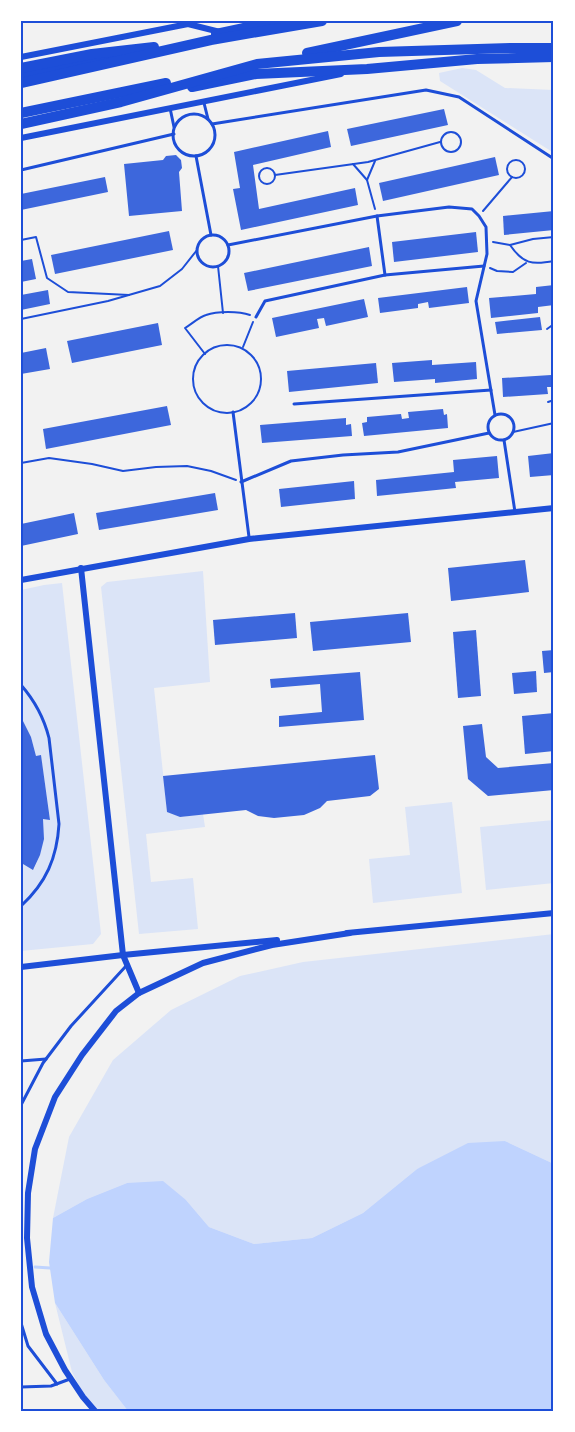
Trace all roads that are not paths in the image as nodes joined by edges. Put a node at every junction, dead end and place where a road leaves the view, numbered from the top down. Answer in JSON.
{"nodes":[{"id":1,"x":266,"y":21,"type":"edge"},
{"id":2,"x":277,"y":21,"type":"edge"},
{"id":3,"x":322,"y":21,"type":"edge"},
{"id":4,"x":457,"y":21,"type":"edge"},
{"id":5,"x":223,"y":33,"type":"junction"},
{"id":6,"x":212,"y":40,"type":"junction"},
{"id":7,"x":554,"y":41,"type":"edge"},
{"id":8,"x":554,"y":48,"type":"edge"},
{"id":9,"x":21,"y":57,"type":"edge"},
{"id":10,"x":534,"y":57,"type":"junction"},
{"id":11,"x":554,"y":57,"type":"edge"},
{"id":12,"x":257,"y":64,"type":"junction"},
{"id":13,"x":21,"y":68,"type":"edge"},
{"id":14,"x":367,"y":69,"type":"junction"},
{"id":15,"x":21,"y":76,"type":"edge"},
{"id":16,"x":21,"y":83,"type":"edge"},
{"id":17,"x":204,"y":102,"type":"junction"},
{"id":18,"x":170,"y":108,"type":"junction"},
{"id":19,"x":21,"y":113,"type":"edge"},
{"id":20,"x":208,"y":119,"type":"junction"},
{"id":21,"x":21,"y":122,"type":"edge"},
{"id":22,"x":212,"y":124,"type":"junction"},
{"id":23,"x":175,"y":128,"type":"junction"},
{"id":24,"x":174,"y":134,"type":"junction"},
{"id":25,"x":21,"y":138,"type":"edge"},
{"id":26,"x":196,"y":156,"type":"junction"},
{"id":27,"x":554,"y":159,"type":"edge"},
{"id":28,"x":21,"y":170,"type":"edge"},
{"id":29,"x":377,"y":216,"type":"junction"},
{"id":30,"x":212,"y":235,"type":"junction"},
{"id":31,"x":228,"y":245,"type":"junction"},
{"id":32,"x":484,"y":266,"type":"junction"},
{"id":33,"x":385,"y":275,"type":"junction"},
{"id":34,"x":256,"y":317,"type":"road end"},
{"id":35,"x":491,"y":390,"type":"junction"},
{"id":36,"x":294,"y":404,"type":"dead end"},
{"id":37,"x":233,"y":412,"type":"road end"},
{"id":38,"x":495,"y":415,"type":"junction"},
{"id":39,"x":489,"y":433,"type":"junction"},
{"id":40,"x":504,"y":440,"type":"junction"},
{"id":41,"x":241,"y":482,"type":"junction"},
{"id":42,"x":554,"y":508,"type":"edge"},
{"id":43,"x":515,"y":512,"type":"junction"},
{"id":44,"x":249,"y":539,"type":"junction"},
{"id":45,"x":81,"y":568,"type":"junction"},
{"id":46,"x":21,"y":580,"type":"edge"},
{"id":47,"x":21,"y":686,"type":"edge"},
{"id":48,"x":21,"y":906,"type":"edge"},
{"id":49,"x":554,"y":914,"type":"edge"},
{"id":50,"x":350,"y":933,"type":"junction"},
{"id":51,"x":123,"y":955,"type":"junction"},
{"id":52,"x":127,"y":965,"type":"junction"},
{"id":53,"x":21,"y":967,"type":"edge"},
{"id":54,"x":139,"y":993,"type":"junction"},
{"id":55,"x":46,"y":1059,"type":"junction"},
{"id":56,"x":21,"y":1061,"type":"edge"},
{"id":57,"x":21,"y":1105,"type":"edge"},
{"id":58,"x":21,"y":1323,"type":"edge"},
{"id":59,"x":71,"y":1378,"type":"junction"},
{"id":60,"x":57,"y":1384,"type":"junction"},
{"id":61,"x":21,"y":1387,"type":"edge"},
{"id":62,"x":95,"y":1411,"type":"edge"}],
"edges":[{"from":1,"to":6,"type":"main road"},
{"from":2,"to":5,"type":"main road"},
{"from":3,"to":6,"type":"main road"},
{"from":4,"to":12,"type":"main road"},
{"from":5,"to":9,"type":"street"},
{"from":5,"to":15,"type":"main road"},
{"from":6,"to":13,"type":"main road"},
{"from":6,"to":16,"type":"main road"},
{"from":7,"to":10,"type":"main road"},
{"from":8,"to":12,"type":"main road"},
{"from":10,"to":11,"type":"main road"},
{"from":10,"to":14,"type":"main road"},
{"from":12,"to":19,"type":"main road"},
{"from":12,"to":21,"type":"main road"},
{"from":14,"to":17,"type":"street"},
{"from":14,"to":21,"type":"main road"},
{"from":17,"to":18,"type":"street"},
{"from":17,"to":20,"type":"lane"},
{"from":18,"to":23,"type":"lane"},
{"from":18,"to":25,"type":"street"},
{"from":20,"to":22,"type":"lane"},
{"from":20,"to":23,"type":"lane"},
{"from":22,"to":26,"type":"lane"},
{"from":22,"to":27,"type":"lane"},
{"from":23,"to":24,"type":"lane"},
{"from":24,"to":26,"type":"lane"},
{"from":24,"to":28,"type":"lane"},
{"from":26,"to":30,"type":"lane"},
{"from":29,"to":31,"type":"lane"},
{"from":29,"to":32,"type":"lane"},
{"from":29,"to":33,"type":"lane"},
{"from":30,"to":31,"type":"lane"},
{"from":30,"to":31,"type":"lane"},
{"from":32,"to":33,"type":"lane"},
{"from":32,"to":35,"type":"lane"},
{"from":33,"to":34,"type":"lane"},
{"from":35,"to":36,"type":"lane"},
{"from":35,"to":38,"type":"lane"},
{"from":37,"to":41,"type":"lane"},
{"from":38,"to":39,"type":"lane"},
{"from":38,"to":40,"type":"lane"},
{"from":39,"to":40,"type":"lane"},
{"from":39,"to":41,"type":"lane"},
{"from":40,"to":43,"type":"lane"},
{"from":41,"to":44,"type":"lane"},
{"from":42,"to":43,"type":"street"},
{"from":43,"to":44,"type":"street"},
{"from":44,"to":45,"type":"street"},
{"from":45,"to":46,"type":"street"},
{"from":45,"to":51,"type":"street"},
{"from":47,"to":48,"type":"lane"},
{"from":49,"to":50,"type":"street"},
{"from":50,"to":51,"type":"street"},
{"from":50,"to":54,"type":"street"},
{"from":51,"to":52,"type":"street"},
{"from":51,"to":53,"type":"street"},
{"from":52,"to":54,"type":"street"},
{"from":52,"to":55,"type":"lane"},
{"from":54,"to":59,"type":"street"},
{"from":55,"to":56,"type":"lane"},
{"from":55,"to":57,"type":"lane"},
{"from":58,"to":60,"type":"lane"},
{"from":59,"to":60,"type":"lane"},
{"from":59,"to":62,"type":"street"},
{"from":60,"to":61,"type":"lane"}]}
